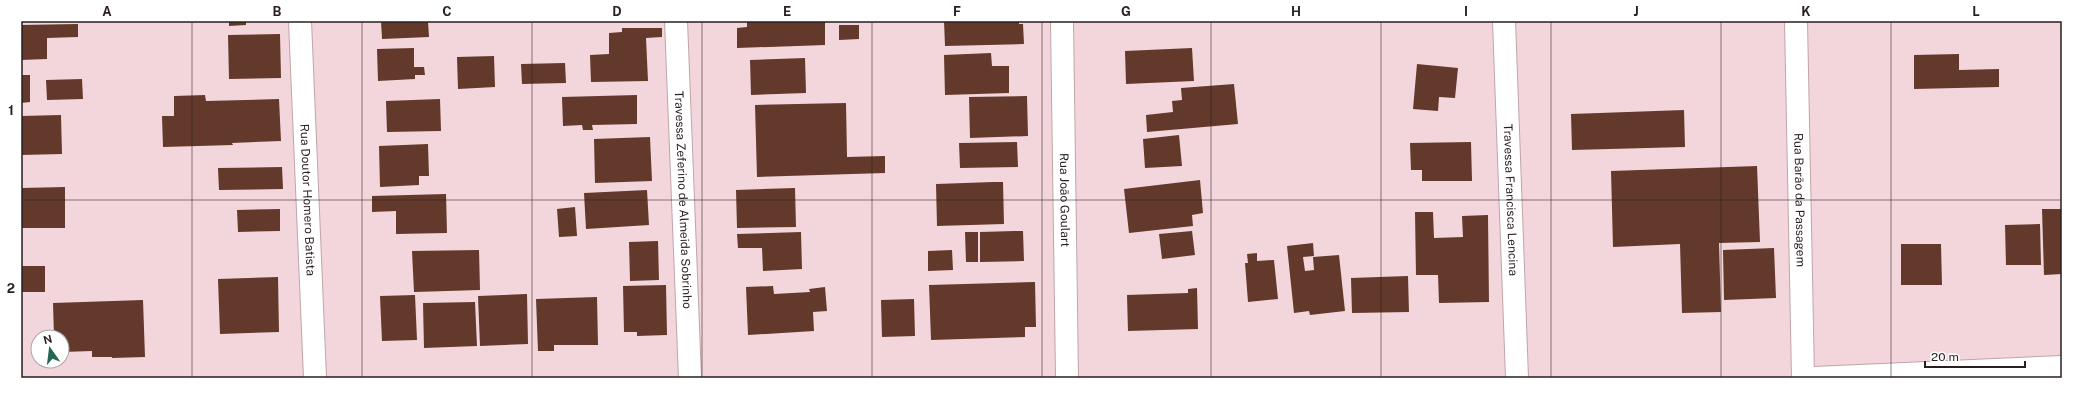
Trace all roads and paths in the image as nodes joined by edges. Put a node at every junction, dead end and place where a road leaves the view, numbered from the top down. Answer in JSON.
{"nodes":[{"id":1,"x":300,"y":21,"type":"edge"},
{"id":2,"x":676,"y":21,"type":"edge"},
{"id":3,"x":1062,"y":21,"type":"edge"},
{"id":4,"x":1504,"y":21,"type":"edge"},
{"id":5,"x":1796,"y":21,"type":"edge"},
{"id":6,"x":2062,"y":367,"type":"edge"},
{"id":7,"x":315,"y":378,"type":"edge"},
{"id":8,"x":690,"y":378,"type":"edge"},
{"id":9,"x":1066,"y":378,"type":"edge"},
{"id":10,"x":1517,"y":378,"type":"edge"},
{"id":11,"x":1803,"y":378,"type":"edge"},
{"id":12,"x":1814,"y":378,"type":"edge"}],
"edges":[{"from":1,"to":7,"type":"street","name":"Rua Doutor Homero Batista"},
{"from":2,"to":8,"type":"street","name":"Travessa Zeferino de Almeida Sobrinho"},
{"from":3,"to":9,"type":"street","name":"Rua João Goulart"},
{"from":4,"to":10,"type":"street","name":"Travessa Francisca Lencina"},
{"from":5,"to":11,"type":"street","name":"Rua Barão da Passagem"},
{"from":6,"to":12,"type":"street"}]}
